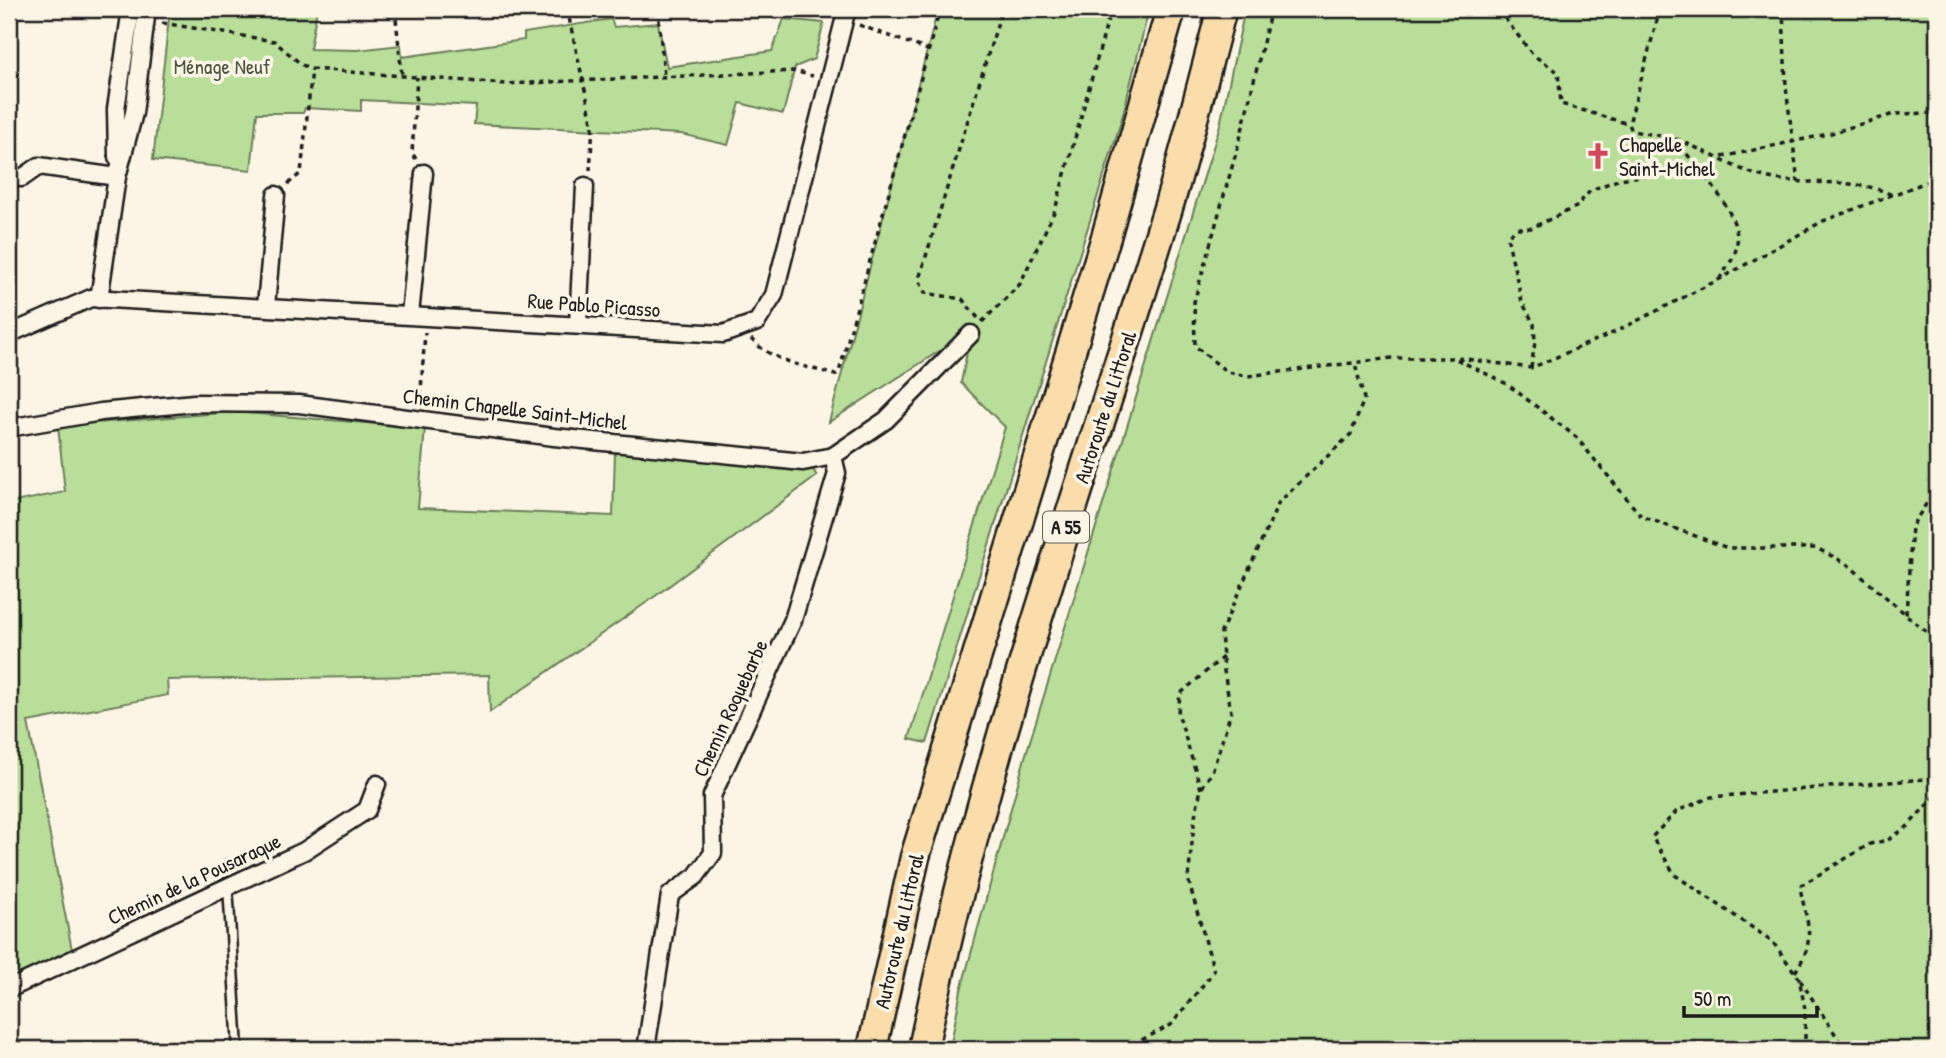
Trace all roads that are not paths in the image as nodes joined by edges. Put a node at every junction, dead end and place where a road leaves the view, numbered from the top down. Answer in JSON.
{"nodes":[{"id":1,"x":131,"y":9,"type":"edge"},
{"id":2,"x":1171,"y":9,"type":"edge"},
{"id":3,"x":1222,"y":9,"type":"edge"},
{"id":4,"x":146,"y":14,"type":"edge"},
{"id":5,"x":846,"y":14,"type":"edge"},
{"id":6,"x":424,"y":173,"type":"road end"},
{"id":7,"x":9,"y":176,"type":"edge"},
{"id":8,"x":117,"y":177,"type":"junction"},
{"id":9,"x":585,"y":186,"type":"road end"},
{"id":10,"x":276,"y":195,"type":"road end"},
{"id":11,"x":99,"y":299,"type":"junction"},
{"id":12,"x":266,"y":306,"type":"junction"},
{"id":13,"x":418,"y":315,"type":"junction"},
{"id":14,"x":578,"y":325,"type":"junction"},
{"id":15,"x":976,"y":328,"type":"road end"},
{"id":16,"x":9,"y":334,"type":"edge"},
{"id":17,"x":9,"y":428,"type":"edge"},
{"id":18,"x":833,"y":456,"type":"junction"},
{"id":19,"x":377,"y":784,"type":"dead end"},
{"id":20,"x":228,"y":886,"type":"junction"},
{"id":21,"x":9,"y":989,"type":"edge"},
{"id":22,"x":238,"y":1049,"type":"edge"},
{"id":23,"x":646,"y":1049,"type":"edge"},
{"id":24,"x":872,"y":1049,"type":"edge"},
{"id":25,"x":923,"y":1049,"type":"edge"}],
"edges":[{"from":1,"to":8,"type":"street"},
{"from":2,"to":24,"type":"highway","name":"Autoroute du Littoral","number":"A 55"},
{"from":3,"to":25,"type":"highway","name":"Autoroute du Littoral","number":"A 55"},
{"from":4,"to":8,"type":"street"},
{"from":5,"to":14,"type":"street","name":"Rue Pablo Picasso"},
{"from":6,"to":13,"type":"street"},
{"from":7,"to":8,"type":"street"},
{"from":8,"to":11,"type":"street"},
{"from":9,"to":14,"type":"street"},
{"from":10,"to":12,"type":"street"},
{"from":11,"to":12,"type":"street","name":"Rue Pablo Picasso"},
{"from":11,"to":16,"type":"street","name":"Rue Pablo Picasso"},
{"from":12,"to":13,"type":"street","name":"Rue Pablo Picasso"},
{"from":13,"to":14,"type":"street","name":"Rue Pablo Picasso"},
{"from":15,"to":18,"type":"street","name":"Chemin Chapelle Saint-Michel"},
{"from":17,"to":18,"type":"street","name":"Chemin Chapelle Saint-Michel"},
{"from":18,"to":23,"type":"street","name":"Chemin Roquebarbe"},
{"from":19,"to":20,"type":"street","name":"Chemin de la Pousaraque"},
{"from":20,"to":21,"type":"street","name":"Chemin de la Pousaraque"},
{"from":20,"to":22,"type":"lane"}]}
